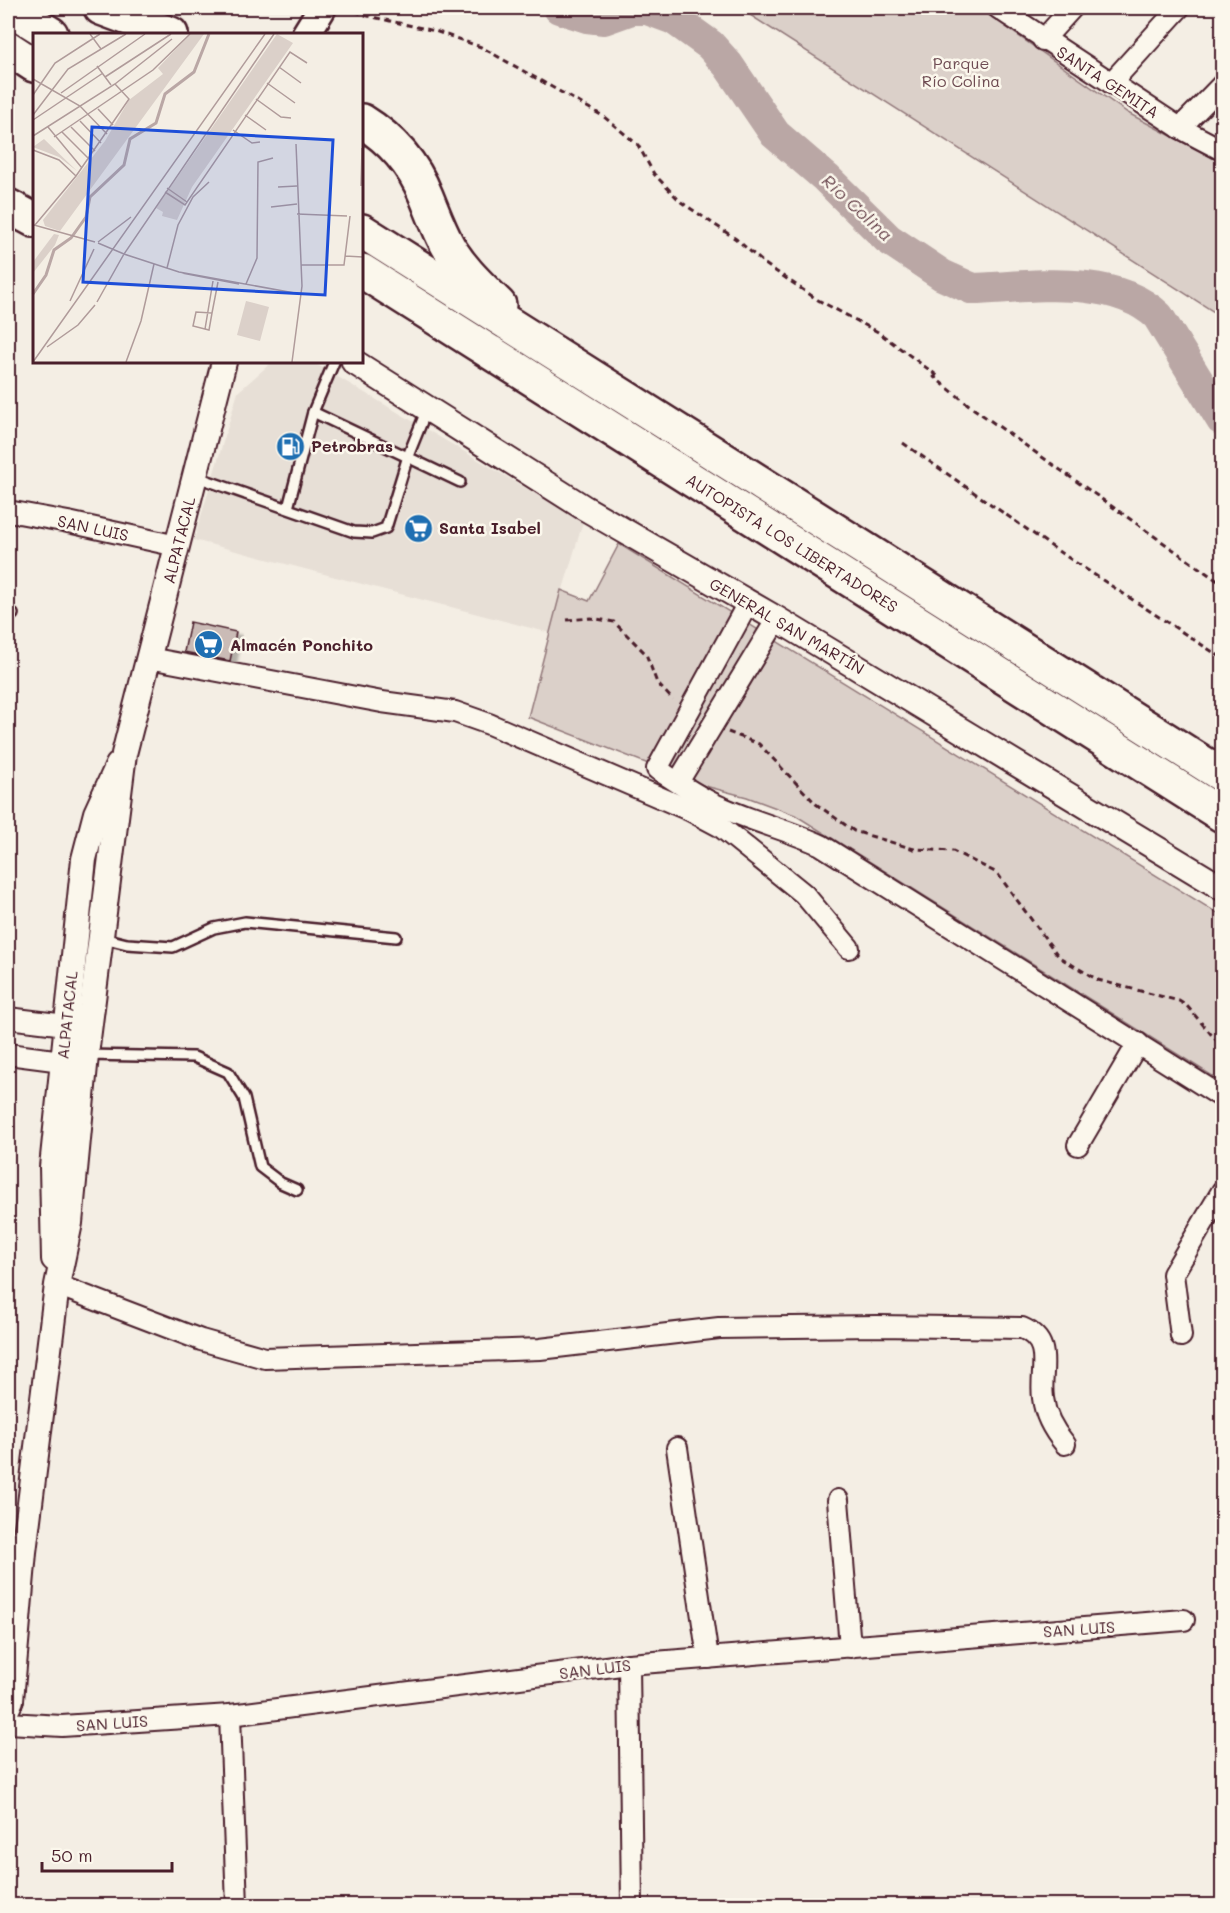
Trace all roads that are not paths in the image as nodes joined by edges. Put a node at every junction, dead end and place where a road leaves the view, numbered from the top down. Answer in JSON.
{"nodes":[{"id":1,"x":9,"y":8,"type":"edge"},
{"id":2,"x":101,"y":8,"type":"edge"},
{"id":3,"x":322,"y":8,"type":"edge"},
{"id":4,"x":998,"y":8,"type":"edge"},
{"id":5,"x":1072,"y":8,"type":"edge"},
{"id":6,"x":1179,"y":8,"type":"edge"},
{"id":7,"x":49,"y":33,"type":"edge"},
{"id":8,"x":168,"y":33,"type":"edge"},
{"id":9,"x":307,"y":33,"type":"edge"},
{"id":10,"x":322,"y":33,"type":"edge"},
{"id":11,"x":1043,"y":40,"type":"junction"},
{"id":12,"x":8,"y":48,"type":"edge"},
{"id":13,"x":33,"y":64,"type":"edge"},
{"id":14,"x":1111,"y":83,"type":"junction"},
{"id":15,"x":1222,"y":85,"type":"edge"},
{"id":16,"x":363,"y":122,"type":"edge"},
{"id":17,"x":1180,"y":128,"type":"junction"},
{"id":18,"x":1222,"y":150,"type":"edge"},
{"id":19,"x":8,"y":206,"type":"edge"},
{"id":20,"x":33,"y":219,"type":"edge"},
{"id":21,"x":363,"y":232,"type":"edge"},
{"id":22,"x":363,"y":272,"type":"edge"},
{"id":23,"x":538,"y":345,"type":"junction"},
{"id":24,"x":225,"y":363,"type":"edge"},
{"id":25,"x":334,"y":363,"type":"edge"},
{"id":26,"x":356,"y":363,"type":"edge"},
{"id":27,"x":427,"y":408,"type":"junction"},
{"id":28,"x":313,"y":412,"type":"junction"},
{"id":29,"x":408,"y":456,"type":"junction"},
{"id":30,"x":195,"y":476,"type":"junction"},
{"id":31,"x":460,"y":482,"type":"dead end"},
{"id":32,"x":288,"y":508,"type":"junction"},
{"id":33,"x":8,"y":511,"type":"edge"},
{"id":34,"x":177,"y":546,"type":"junction"},
{"id":35,"x":748,"y":603,"type":"junction"},
{"id":36,"x":777,"y":619,"type":"junction"},
{"id":37,"x":149,"y":658,"type":"junction"},
{"id":38,"x":124,"y":754,"type":"junction"},
{"id":39,"x":1222,"y":775,"type":"edge"},
{"id":40,"x":678,"y":782,"type":"junction"},
{"id":41,"x":1222,"y":815,"type":"edge"},
{"id":42,"x":84,"y":860,"type":"junction"},
{"id":43,"x":110,"y":862,"type":"junction"},
{"id":44,"x":1222,"y":888,"type":"edge"},
{"id":45,"x":100,"y":937,"type":"junction"},
{"id":46,"x":396,"y":937,"type":"dead end"},
{"id":47,"x":849,"y":948,"type":"dead end"},
{"id":48,"x":8,"y":1018,"type":"edge"},
{"id":49,"x":66,"y":1025,"type":"junction"},
{"id":50,"x":1138,"y":1043,"type":"junction"},
{"id":51,"x":8,"y":1054,"type":"edge"},
{"id":52,"x":86,"y":1055,"type":"junction"},
{"id":53,"x":62,"y":1061,"type":"junction"},
{"id":54,"x":1222,"y":1096,"type":"edge"},
{"id":55,"x":1078,"y":1145,"type":"dead end"},
{"id":56,"x":52,"y":1167,"type":"junction"},
{"id":57,"x":76,"y":1171,"type":"junction"},
{"id":58,"x":297,"y":1190,"type":"dead end"},
{"id":59,"x":1222,"y":1191,"type":"edge"},
{"id":60,"x":57,"y":1285,"type":"junction"},
{"id":61,"x":1181,"y":1336,"type":"dead end"},
{"id":62,"x":1065,"y":1444,"type":"dead end"},
{"id":63,"x":677,"y":1448,"type":"dead end"},
{"id":64,"x":838,"y":1500,"type":"dead end"},
{"id":65,"x":16,"y":1550,"type":"edge"},
{"id":66,"x":1184,"y":1620,"type":"dead end"},
{"id":67,"x":850,"y":1647,"type":"junction"},
{"id":68,"x":708,"y":1658,"type":"junction"},
{"id":69,"x":629,"y":1664,"type":"junction"},
{"id":70,"x":8,"y":1707,"type":"edge"},
{"id":71,"x":230,"y":1715,"type":"junction"},
{"id":72,"x":8,"y":1723,"type":"edge"},
{"id":73,"x":237,"y":1905,"type":"edge"},
{"id":74,"x":632,"y":1905,"type":"edge"}],
"edges":[{"from":1,"to":7,"type":"highway"},
{"from":2,"to":8,"type":"highway"},
{"from":3,"to":9,"type":"main road"},
{"from":3,"to":10,"type":"main road"},
{"from":4,"to":11,"type":"street","name":"SANTA GEMITA"},
{"from":5,"to":11,"type":"street"},
{"from":6,"to":14,"type":"street"},
{"from":11,"to":14,"type":"street","name":"SANTA GEMITA"},
{"from":12,"to":13,"type":"highway"},
{"from":14,"to":17,"type":"street","name":"SANTA GEMITA"},
{"from":15,"to":17,"type":"street"},
{"from":16,"to":23,"type":"highway"},
{"from":17,"to":18,"type":"street","name":"SANTA GEMITA"},
{"from":19,"to":20,"type":"highway"},
{"from":21,"to":23,"type":"highway","name":"AUTOPISTA LOS LIBERTADORES"},
{"from":22,"to":41,"type":"highway","name":"AUTOPISTA LOS LIBERTADORES"},
{"from":23,"to":39,"type":"highway","name":"AUTOPISTA LOS LIBERTADORES"},
{"from":24,"to":30,"type":"street","name":"ALPATACAL"},
{"from":25,"to":28,"type":"lane"},
{"from":26,"to":27,"type":"street","name":"GENERAL SAN MARTÍN"},
{"from":27,"to":29,"type":"lane"},
{"from":27,"to":35,"type":"street","name":"GENERAL SAN MARTÍN"},
{"from":28,"to":29,"type":"lane"},
{"from":28,"to":32,"type":"lane"},
{"from":29,"to":31,"type":"lane"},
{"from":29,"to":32,"type":"lane"},
{"from":30,"to":32,"type":"lane"},
{"from":30,"to":34,"type":"street","name":"ALPATACAL"},
{"from":33,"to":34,"type":"street","name":"SAN LUIS"},
{"from":34,"to":37,"type":"street","name":"ALPATACAL"},
{"from":35,"to":36,"type":"street","name":"GENERAL SAN MARTÍN"},
{"from":35,"to":40,"type":"street"},
{"from":36,"to":40,"type":"street"},
{"from":36,"to":44,"type":"street","name":"GENERAL SAN MARTÍN"},
{"from":37,"to":38,"type":"street","name":"ALPATACAL"},
{"from":37,"to":47,"type":"street"},
{"from":38,"to":42,"type":"street","name":"ALPATACAL"},
{"from":38,"to":43,"type":"street","name":"ALPATACAL"},
{"from":40,"to":50,"type":"street"},
{"from":42,"to":43,"type":"street"},
{"from":42,"to":49,"type":"street","name":"ALPATACAL"},
{"from":43,"to":45,"type":"street","name":"ALPATACAL"},
{"from":45,"to":46,"type":"lane"},
{"from":45,"to":52,"type":"street","name":"ALPATACAL"},
{"from":48,"to":49,"type":"street"},
{"from":49,"to":53,"type":"street","name":"ALPATACAL"},
{"from":50,"to":54,"type":"street"},
{"from":50,"to":55,"type":"street"},
{"from":51,"to":53,"type":"street"},
{"from":52,"to":57,"type":"street","name":"ALPATACAL"},
{"from":52,"to":58,"type":"lane"},
{"from":53,"to":56,"type":"street","name":"ALPATACAL"},
{"from":56,"to":57,"type":"street"},
{"from":56,"to":60,"type":"street","name":"ALPATACAL"},
{"from":57,"to":60,"type":"street","name":"ALPATACAL"},
{"from":59,"to":61,"type":"street"},
{"from":60,"to":62,"type":"street"},
{"from":60,"to":65,"type":"street","name":"ALPATACAL"},
{"from":63,"to":68,"type":"street"},
{"from":64,"to":67,"type":"street"},
{"from":65,"to":70,"type":"street","name":"ALPATACAL"},
{"from":66,"to":67,"type":"street","name":"SAN LUIS"},
{"from":67,"to":68,"type":"street","name":"SAN LUIS"},
{"from":68,"to":69,"type":"street","name":"SAN LUIS"},
{"from":69,"to":71,"type":"street","name":"SAN LUIS"},
{"from":69,"to":74,"type":"street"},
{"from":71,"to":72,"type":"street","name":"SAN LUIS"},
{"from":71,"to":73,"type":"street"}]}
